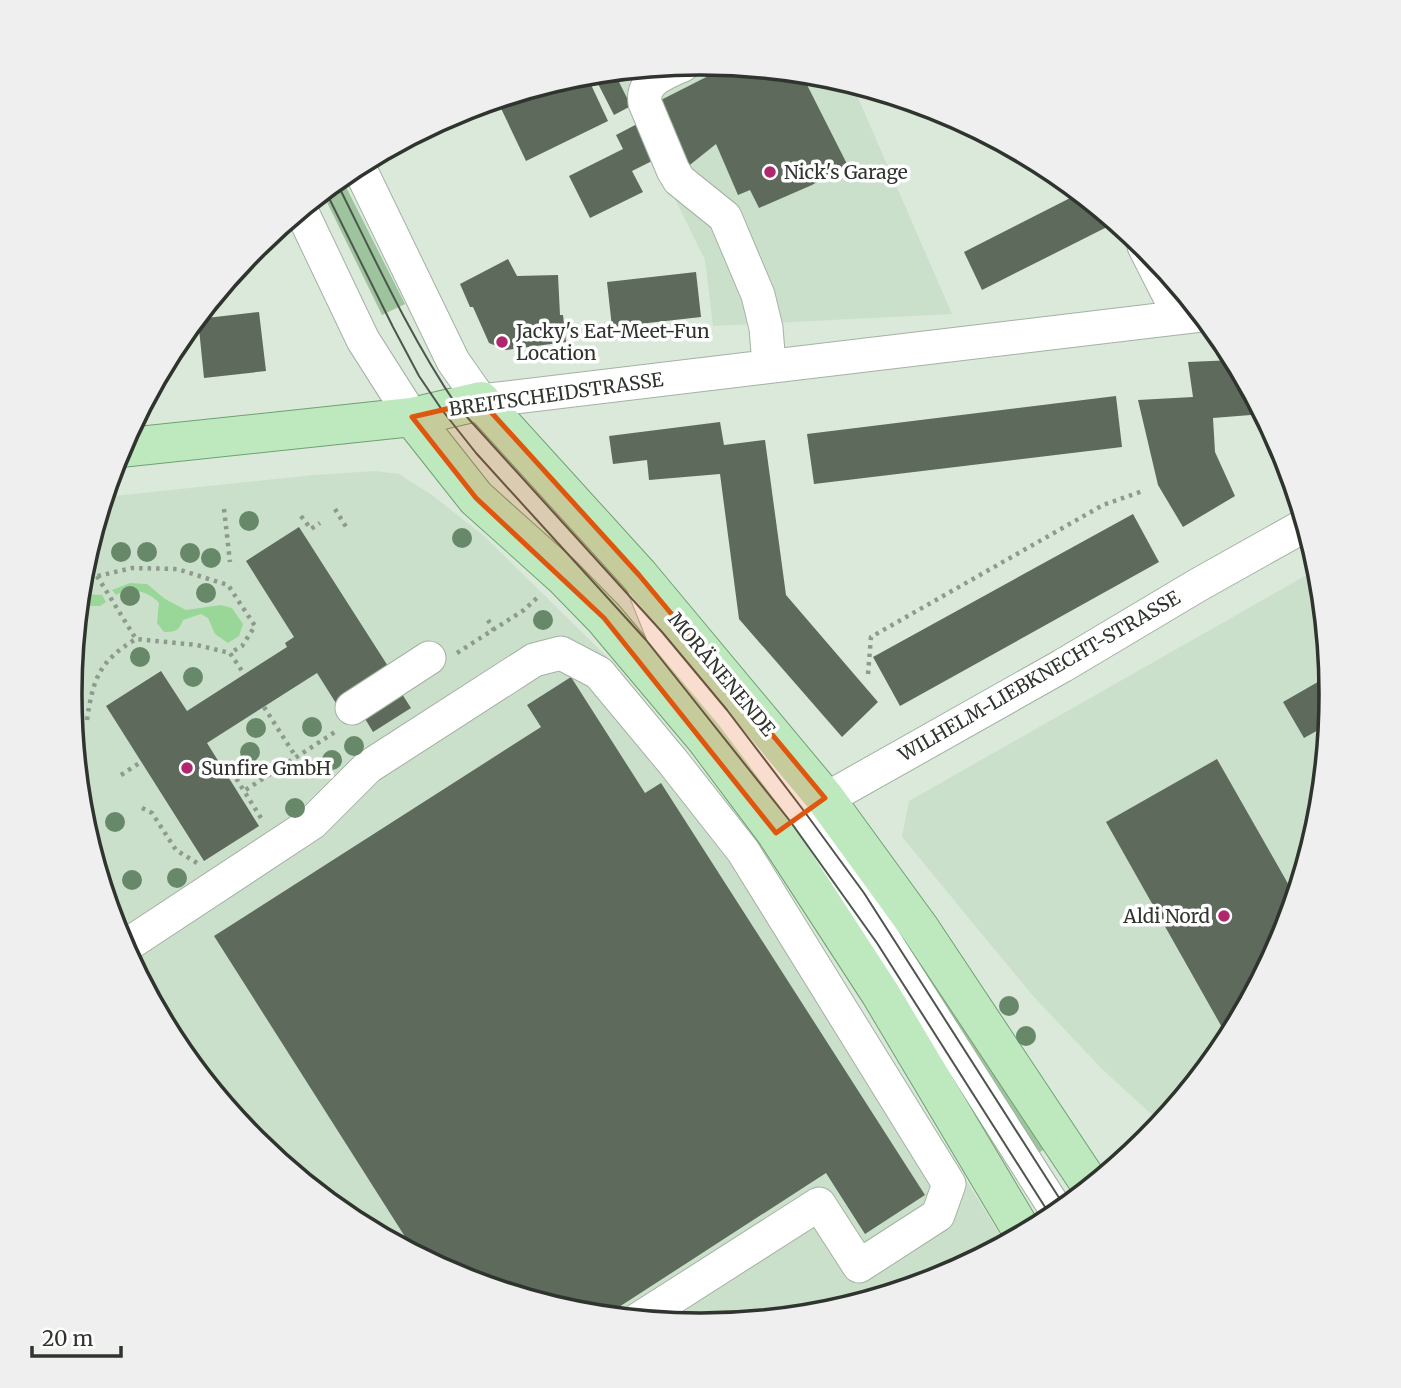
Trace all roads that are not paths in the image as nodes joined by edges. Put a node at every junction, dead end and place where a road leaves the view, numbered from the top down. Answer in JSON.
{"nodes":[{"id":1,"x":661,"y":77,"type":"edge"},
{"id":2,"x":363,"y":176,"type":"edge"},
{"id":3,"x":305,"y":219,"type":"edge"},
{"id":4,"x":1191,"y":316,"type":"edge"},
{"id":5,"x":769,"y":365,"type":"junction"},
{"id":6,"x":481,"y":401,"type":"junction"},
{"id":7,"x":412,"y":416,"type":"junction"},
{"id":8,"x":134,"y":446,"type":"edge"},
{"id":9,"x":1297,"y":530,"type":"edge"},
{"id":10,"x":639,"y":575,"type":"junction"},
{"id":11,"x":604,"y":618,"type":"junction"},
{"id":12,"x":671,"y":655,"type":"junction"},
{"id":13,"x":439,"y":659,"type":"road end"},
{"id":14,"x":345,"y":719,"type":"road end"},
{"id":15,"x":799,"y":815,"type":"junction"},
{"id":16,"x":133,"y":941,"type":"edge"},
{"id":17,"x":1086,"y":1178,"type":"edge"},
{"id":18,"x":1052,"y":1203,"type":"edge"},
{"id":19,"x":1018,"y":1225,"type":"edge"},
{"id":20,"x":653,"y":1310,"type":"edge"}],
"edges":[{"from":1,"to":5,"type":"street"},
{"from":2,"to":6,"type":"street","name":"MORÄNENENDE"},
{"from":3,"to":7,"type":"street","name":"MORÄNENENDE"},
{"from":4,"to":5,"type":"street","name":"BREITSCHEIDSTRASSE"},
{"from":5,"to":6,"type":"street","name":"BREITSCHEIDSTRASSE"},
{"from":6,"to":7,"type":"main road","name":"BREITSCHEIDSTRASSE"},
{"from":6,"to":10,"type":"main road","name":"MORÄNENENDE"},
{"from":7,"to":8,"type":"main road","name":"BREITSCHEIDSTRASSE"},
{"from":7,"to":11,"type":"main road","name":"MORÄNENENDE"},
{"from":9,"to":15,"type":"street","name":"WILHELM-LIEBKNECHT-STRASSE"},
{"from":10,"to":12,"type":"street"},
{"from":10,"to":15,"type":"main road","name":"MORÄNENENDE"},
{"from":11,"to":12,"type":"street"},
{"from":11,"to":15,"type":"main road","name":"MORÄNENENDE"},
{"from":12,"to":15,"type":"street"},
{"from":13,"to":14,"type":"street"},
{"from":15,"to":17,"type":"main road","name":"MORÄNENENDE"},
{"from":15,"to":18,"type":"street"},
{"from":15,"to":19,"type":"main road","name":"MORÄNENENDE"},
{"from":16,"to":20,"type":"street"}]}
